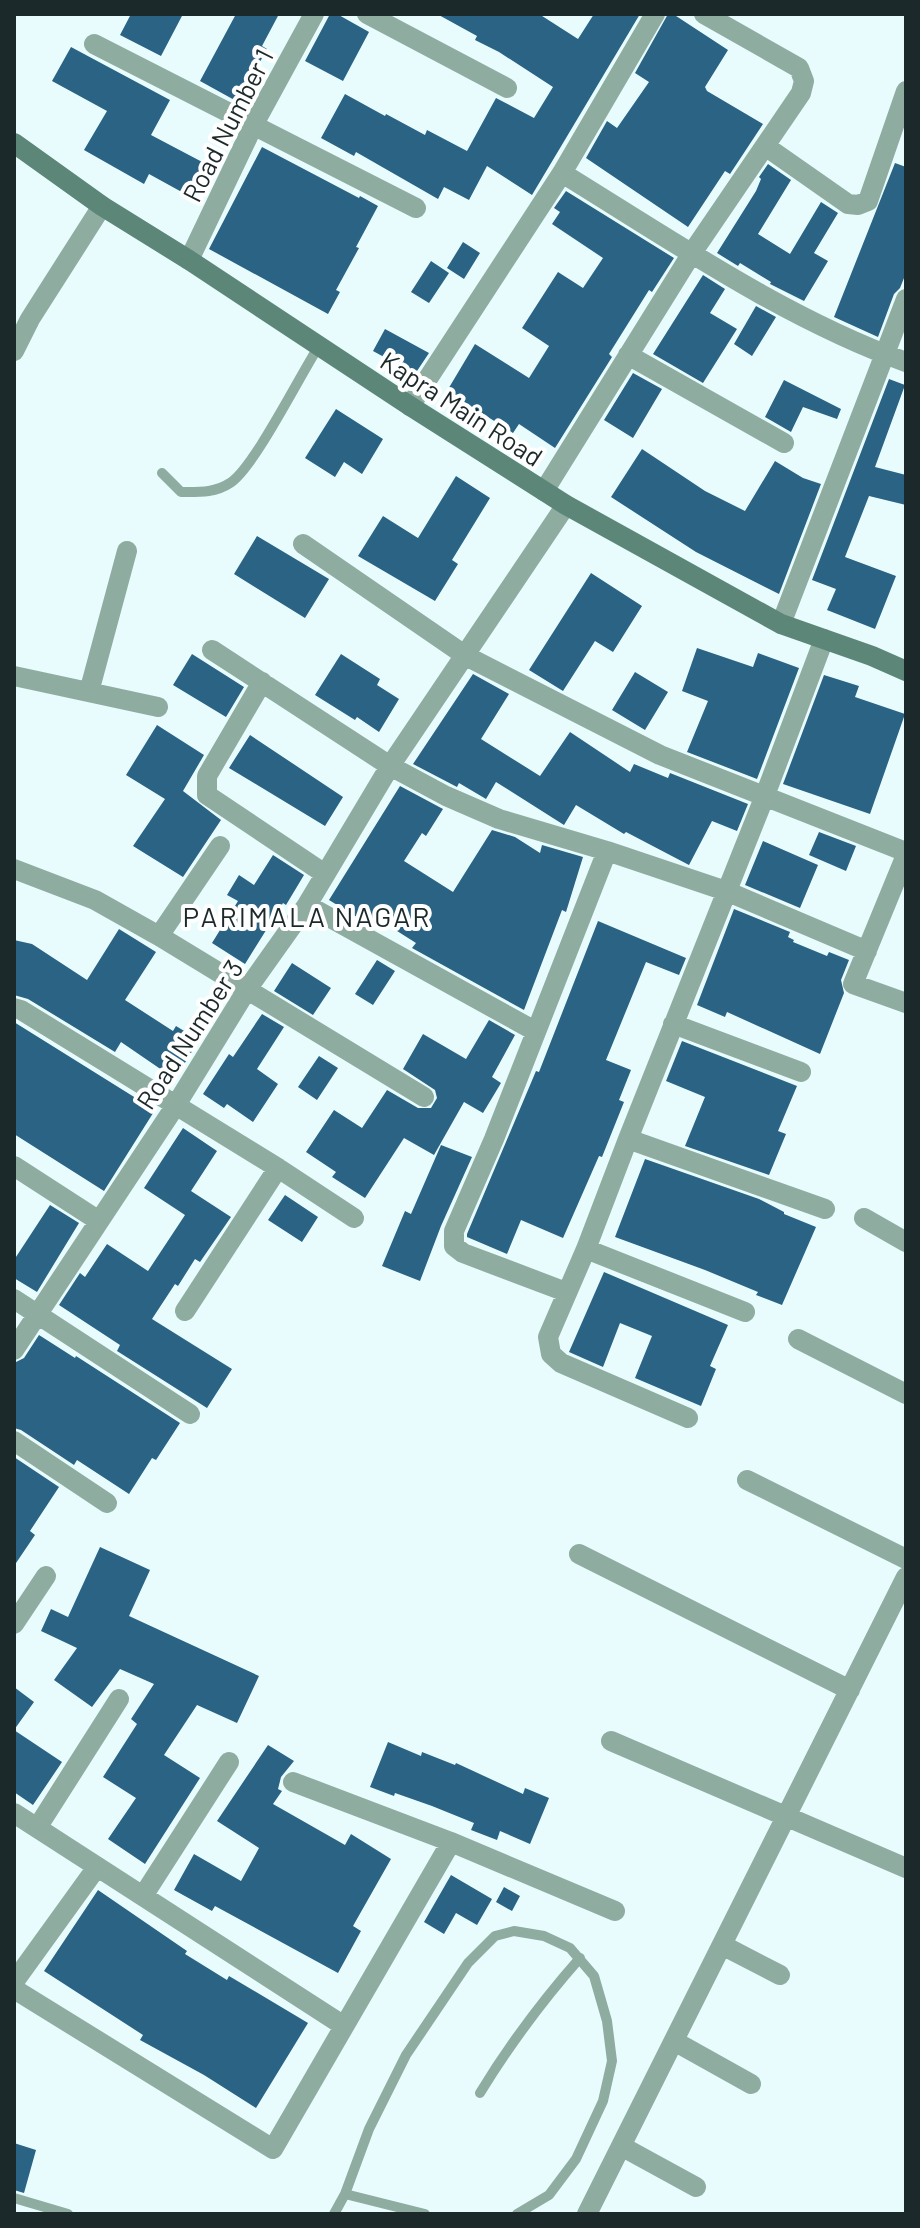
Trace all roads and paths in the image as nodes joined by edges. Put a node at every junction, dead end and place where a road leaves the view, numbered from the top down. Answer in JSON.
{"nodes":[{"id":1,"x":314,"y":14,"type":"edge"},
{"id":2,"x":367,"y":14,"type":"edge"},
{"id":3,"x":655,"y":14,"type":"edge"},
{"id":4,"x":714,"y":16,"type":"edge"},
{"id":5,"x":94,"y":44,"type":"dead end"},
{"id":6,"x":507,"y":88,"type":"dead end"},
{"id":7,"x":906,"y":91,"type":"edge"},
{"id":8,"x":254,"y":124,"type":"junction"},
{"id":9,"x":14,"y":143,"type":"edge"},
{"id":10,"x":765,"y":146,"type":"junction"},
{"id":11,"x":562,"y":173,"type":"junction"},
{"id":12,"x":102,"y":206,"type":"junction"},
{"id":13,"x":416,"y":208,"type":"dead end"},
{"id":14,"x":692,"y":253,"type":"junction"},
{"id":15,"x":189,"y":260,"type":"junction"},
{"id":16,"x":906,"y":299,"type":"edge"},
{"id":17,"x":319,"y":346,"type":"junction"},
{"id":18,"x":14,"y":351,"type":"edge"},
{"id":19,"x":885,"y":354,"type":"junction"},
{"id":20,"x":628,"y":355,"type":"junction"},
{"id":21,"x":906,"y":362,"type":"edge"},
{"id":22,"x":410,"y":406,"type":"junction"},
{"id":23,"x":784,"y":443,"type":"dead end"},
{"id":24,"x":162,"y":473,"type":"dead end"},
{"id":25,"x":544,"y":491,"type":"junction"},
{"id":26,"x":566,"y":505,"type":"junction"},
{"id":27,"x":303,"y":544,"type":"dead end"},
{"id":28,"x":127,"y":551,"type":"dead end"},
{"id":29,"x":781,"y":624,"type":"junction"},
{"id":30,"x":824,"y":639,"type":"junction"},
{"id":31,"x":212,"y":650,"type":"dead end"},
{"id":32,"x":466,"y":656,"type":"junction"},
{"id":33,"x":906,"y":671,"type":"edge"},
{"id":34,"x":14,"y":676,"type":"edge"},
{"id":35,"x":262,"y":682,"type":"junction"},
{"id":36,"x":89,"y":692,"type":"junction"},
{"id":37,"x":158,"y":707,"type":"dead end"},
{"id":38,"x":390,"y":766,"type":"junction"},
{"id":39,"x":764,"y":798,"type":"junction"},
{"id":40,"x":220,"y":846,"type":"dead end"},
{"id":41,"x":607,"y":851,"type":"junction"},
{"id":42,"x":906,"y":854,"type":"edge"},
{"id":43,"x":14,"y":869,"type":"edge"},
{"id":44,"x":325,"y":874,"type":"junction"},
{"id":45,"x":726,"y":891,"type":"junction"},
{"id":46,"x":307,"y":905,"type":"junction"},
{"id":47,"x":159,"y":936,"type":"junction"},
{"id":48,"x":867,"y":951,"type":"junction"},
{"id":49,"x":248,"y":988,"type":"junction"},
{"id":50,"x":906,"y":1003,"type":"edge"},
{"id":51,"x":14,"y":1008,"type":"edge"},
{"id":52,"x":673,"y":1024,"type":"junction"},
{"id":53,"x":535,"y":1031,"type":"junction"},
{"id":54,"x":801,"y":1072,"type":"dead end"},
{"id":55,"x":424,"y":1097,"type":"dead end"},
{"id":56,"x":176,"y":1105,"type":"junction"},
{"id":57,"x":628,"y":1139,"type":"junction"},
{"id":58,"x":14,"y":1166,"type":"edge"},
{"id":59,"x":278,"y":1168,"type":"junction"},
{"id":60,"x":825,"y":1209,"type":"dead end"},
{"id":61,"x":354,"y":1218,"type":"dead end"},
{"id":62,"x":864,"y":1218,"type":"dead end"},
{"id":63,"x":99,"y":1221,"type":"junction"},
{"id":64,"x":906,"y":1242,"type":"edge"},
{"id":65,"x":586,"y":1249,"type":"junction"},
{"id":66,"x":566,"y":1292,"type":"junction"},
{"id":67,"x":14,"y":1299,"type":"edge"},
{"id":68,"x":185,"y":1311,"type":"dead end"},
{"id":69,"x":745,"y":1312,"type":"dead end"},
{"id":70,"x":38,"y":1315,"type":"junction"},
{"id":71,"x":798,"y":1339,"type":"dead end"},
{"id":72,"x":14,"y":1350,"type":"edge"},
{"id":73,"x":906,"y":1394,"type":"edge"},
{"id":74,"x":190,"y":1414,"type":"dead end"},
{"id":75,"x":688,"y":1418,"type":"dead end"},
{"id":76,"x":14,"y":1441,"type":"edge"},
{"id":77,"x":747,"y":1480,"type":"dead end"},
{"id":78,"x":107,"y":1503,"type":"dead end"},
{"id":79,"x":579,"y":1554,"type":"dead end"},
{"id":80,"x":906,"y":1559,"type":"edge"},
{"id":81,"x":46,"y":1576,"type":"dead end"},
{"id":82,"x":906,"y":1577,"type":"edge"},
{"id":83,"x":14,"y":1624,"type":"edge"},
{"id":84,"x":850,"y":1690,"type":"junction"},
{"id":85,"x":119,"y":1699,"type":"dead end"},
{"id":86,"x":611,"y":1741,"type":"dead end"},
{"id":87,"x":229,"y":1762,"type":"dead end"},
{"id":88,"x":293,"y":1782,"type":"dead end"},
{"id":89,"x":14,"y":1813,"type":"edge"},
{"id":90,"x":785,"y":1817,"type":"junction"},
{"id":91,"x":37,"y":1828,"type":"junction"},
{"id":92,"x":451,"y":1842,"type":"junction"},
{"id":93,"x":97,"y":1867,"type":"junction"},
{"id":94,"x":906,"y":1868,"type":"edge"},
{"id":95,"x":143,"y":1896,"type":"junction"},
{"id":96,"x":615,"y":1911,"type":"dead end"},
{"id":97,"x":722,"y":1945,"type":"junction"},
{"id":98,"x":580,"y":1958,"type":"junction"},
{"id":99,"x":780,"y":1975,"type":"dead end"},
{"id":100,"x":14,"y":1982,"type":"edge"},
{"id":101,"x":14,"y":1989,"type":"edge"},
{"id":102,"x":344,"y":2026,"type":"junction"},
{"id":103,"x":674,"y":2041,"type":"junction"},
{"id":104,"x":751,"y":2084,"type":"dead end"},
{"id":105,"x":480,"y":2093,"type":"dead end"},
{"id":106,"x":621,"y":2146,"type":"junction"},
{"id":107,"x":696,"y":2187,"type":"dead end"},
{"id":108,"x":345,"y":2194,"type":"junction"},
{"id":109,"x":14,"y":2198,"type":"edge"},
{"id":110,"x":68,"y":2214,"type":"edge"},
{"id":111,"x":334,"y":2214,"type":"edge"},
{"id":112,"x":425,"y":2214,"type":"edge"},
{"id":113,"x":517,"y":2214,"type":"edge"},
{"id":114,"x":587,"y":2214,"type":"edge"}],
"edges":[{"from":1,"to":8,"type":"street","name":"Road Number 1"},
{"from":2,"to":6,"type":"street"},
{"from":3,"to":11,"type":"street"},
{"from":4,"to":10,"type":"street"},
{"from":5,"to":8,"type":"street"},
{"from":7,"to":10,"type":"street"},
{"from":8,"to":13,"type":"street"},
{"from":8,"to":15,"type":"street","name":"Road Number 1"},
{"from":9,"to":12,"type":"street","name":"Kapra Main Road"},
{"from":10,"to":14,"type":"street"},
{"from":11,"to":14,"type":"street"},
{"from":11,"to":22,"type":"street"},
{"from":12,"to":15,"type":"street","name":"Kapra Main Road"},
{"from":12,"to":18,"type":"street"},
{"from":14,"to":19,"type":"street"},
{"from":14,"to":20,"type":"street"},
{"from":15,"to":17,"type":"street","name":"Kapra Main Road"},
{"from":16,"to":19,"type":"street"},
{"from":17,"to":22,"type":"street","name":"Kapra Main Road"},
{"from":17,"to":24,"type":"lane"},
{"from":19,"to":21,"type":"street"},
{"from":19,"to":29,"type":"street"},
{"from":20,"to":23,"type":"street"},
{"from":20,"to":25,"type":"street"},
{"from":22,"to":25,"type":"street","name":"Kapra Main Road"},
{"from":25,"to":26,"type":"street","name":"Kapra Main Road"},
{"from":26,"to":29,"type":"street","name":"Kapra Main Road"},
{"from":26,"to":32,"type":"street","name":"Road Number 3"},
{"from":27,"to":32,"type":"street"},
{"from":28,"to":36,"type":"street"},
{"from":29,"to":30,"type":"street","name":"Kapra Main Road"},
{"from":30,"to":33,"type":"street","name":"Kapra Main Road"},
{"from":30,"to":39,"type":"street"},
{"from":31,"to":35,"type":"street"},
{"from":32,"to":38,"type":"street","name":"Road Number 3"},
{"from":32,"to":39,"type":"street"},
{"from":34,"to":36,"type":"street"},
{"from":35,"to":38,"type":"street"},
{"from":35,"to":44,"type":"street"},
{"from":36,"to":37,"type":"street"},
{"from":38,"to":41,"type":"street"},
{"from":38,"to":44,"type":"street","name":"Road Number 3"},
{"from":39,"to":42,"type":"street"},
{"from":39,"to":45,"type":"street"},
{"from":40,"to":47,"type":"street"},
{"from":41,"to":45,"type":"street"},
{"from":41,"to":53,"type":"street"},
{"from":42,"to":48,"type":"street"},
{"from":43,"to":47,"type":"street"},
{"from":44,"to":46,"type":"street","name":"Road Number 3"},
{"from":45,"to":48,"type":"street"},
{"from":45,"to":52,"type":"street"},
{"from":46,"to":49,"type":"street","name":"Road Number 3"},
{"from":46,"to":53,"type":"street"},
{"from":47,"to":49,"type":"street"},
{"from":48,"to":50,"type":"street"},
{"from":49,"to":55,"type":"street"},
{"from":49,"to":56,"type":"street","name":"Road Number 3"},
{"from":51,"to":56,"type":"street"},
{"from":52,"to":54,"type":"street"},
{"from":52,"to":57,"type":"street"},
{"from":53,"to":66,"type":"street"},
{"from":56,"to":59,"type":"street"},
{"from":56,"to":63,"type":"street","name":"Road Number 3"},
{"from":57,"to":60,"type":"street"},
{"from":57,"to":65,"type":"street"},
{"from":58,"to":63,"type":"street"},
{"from":59,"to":61,"type":"street"},
{"from":59,"to":68,"type":"street"},
{"from":62,"to":64,"type":"street"},
{"from":63,"to":70,"type":"street","name":"Road Number 3"},
{"from":65,"to":66,"type":"street"},
{"from":65,"to":69,"type":"street"},
{"from":66,"to":75,"type":"street"},
{"from":67,"to":70,"type":"street"},
{"from":70,"to":72,"type":"street","name":"Road Number 3"},
{"from":70,"to":74,"type":"street"},
{"from":71,"to":73,"type":"street"},
{"from":76,"to":78,"type":"street"},
{"from":77,"to":80,"type":"street"},
{"from":79,"to":84,"type":"street"},
{"from":81,"to":83,"type":"street"},
{"from":82,"to":84,"type":"street"},
{"from":84,"to":90,"type":"street"},
{"from":85,"to":91,"type":"street"},
{"from":86,"to":90,"type":"street"},
{"from":87,"to":95,"type":"street"},
{"from":88,"to":92,"type":"street"},
{"from":89,"to":91,"type":"street"},
{"from":90,"to":94,"type":"street"},
{"from":90,"to":97,"type":"street"},
{"from":91,"to":93,"type":"street"},
{"from":92,"to":96,"type":"street"},
{"from":92,"to":102,"type":"street"},
{"from":93,"to":95,"type":"street"},
{"from":93,"to":100,"type":"street"},
{"from":95,"to":102,"type":"street"},
{"from":97,"to":99,"type":"street"},
{"from":97,"to":103,"type":"street"},
{"from":98,"to":105,"type":"lane"},
{"from":98,"to":108,"type":"lane"},
{"from":98,"to":113,"type":"lane"},
{"from":101,"to":102,"type":"street"},
{"from":103,"to":104,"type":"street"},
{"from":103,"to":106,"type":"street"},
{"from":106,"to":107,"type":"street"},
{"from":106,"to":114,"type":"street"},
{"from":108,"to":111,"type":"lane"},
{"from":108,"to":112,"type":"lane"},
{"from":109,"to":110,"type":"lane"}]}
